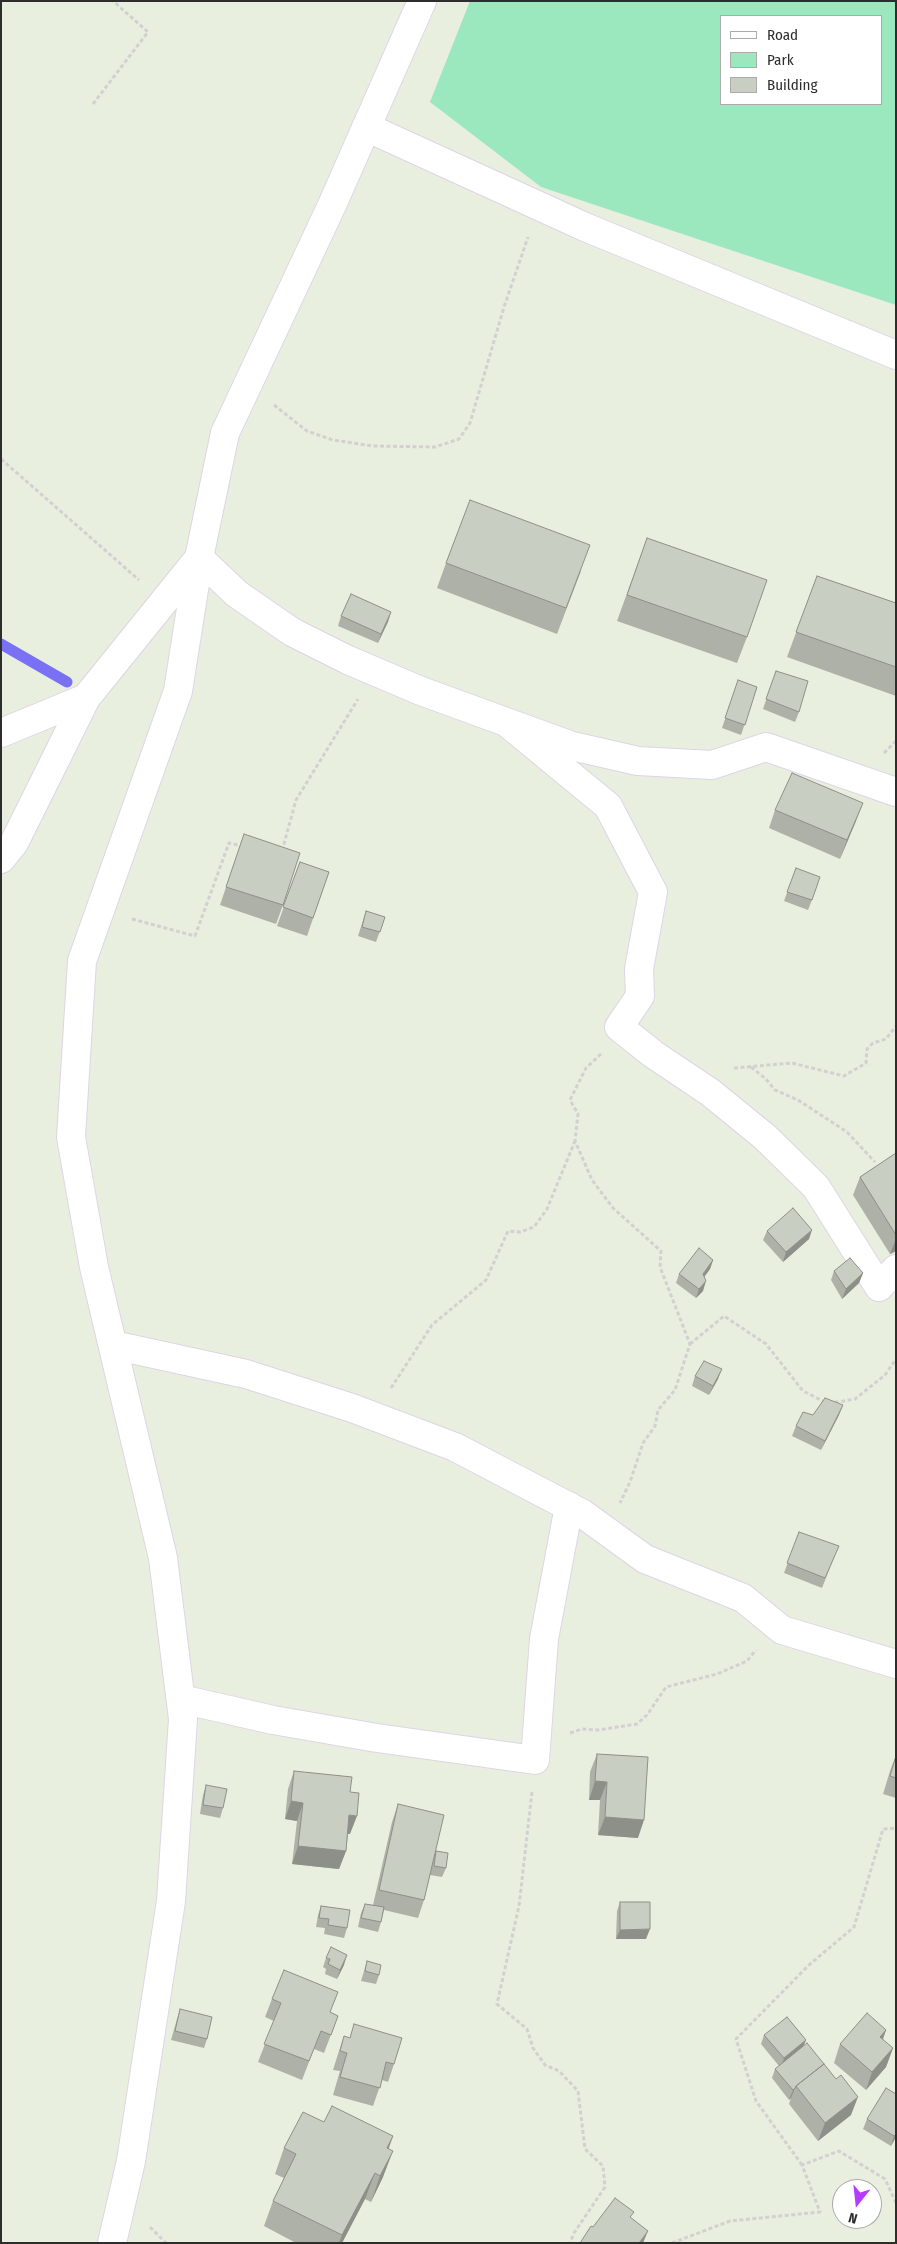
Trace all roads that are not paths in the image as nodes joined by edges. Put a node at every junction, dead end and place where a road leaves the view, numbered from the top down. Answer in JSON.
{"nodes":[{"id":1,"x":422,"y":1,"type":"edge"},
{"id":2,"x":366,"y":127,"type":"junction"},
{"id":3,"x":896,"y":355,"type":"edge"},
{"id":4,"x":199,"y":558,"type":"junction"},
{"id":5,"x":86,"y":698,"type":"junction"},
{"id":6,"x":506,"y":722,"type":"junction"},
{"id":7,"x":1,"y":733,"type":"edge"},
{"id":8,"x":896,"y":792,"type":"edge"},
{"id":9,"x":1,"y":859,"type":"edge"},
{"id":10,"x":896,"y":1269,"type":"edge"},
{"id":11,"x":112,"y":1345,"type":"junction"},
{"id":12,"x":569,"y":1506,"type":"junction"},
{"id":13,"x":896,"y":1664,"type":"edge"},
{"id":14,"x":181,"y":1698,"type":"junction"},
{"id":15,"x":112,"y":2243,"type":"edge"}],
"edges":[{"from":1,"to":2,"type":"street"},
{"from":2,"to":3,"type":"street"},
{"from":2,"to":4,"type":"street"},
{"from":4,"to":5,"type":"street"},
{"from":4,"to":6,"type":"street"},
{"from":4,"to":11,"type":"street"},
{"from":5,"to":7,"type":"street"},
{"from":5,"to":9,"type":"street"},
{"from":6,"to":8,"type":"street"},
{"from":6,"to":10,"type":"street"},
{"from":11,"to":12,"type":"street"},
{"from":11,"to":14,"type":"street"},
{"from":12,"to":13,"type":"street"},
{"from":12,"to":14,"type":"street"},
{"from":14,"to":15,"type":"street"}]}
